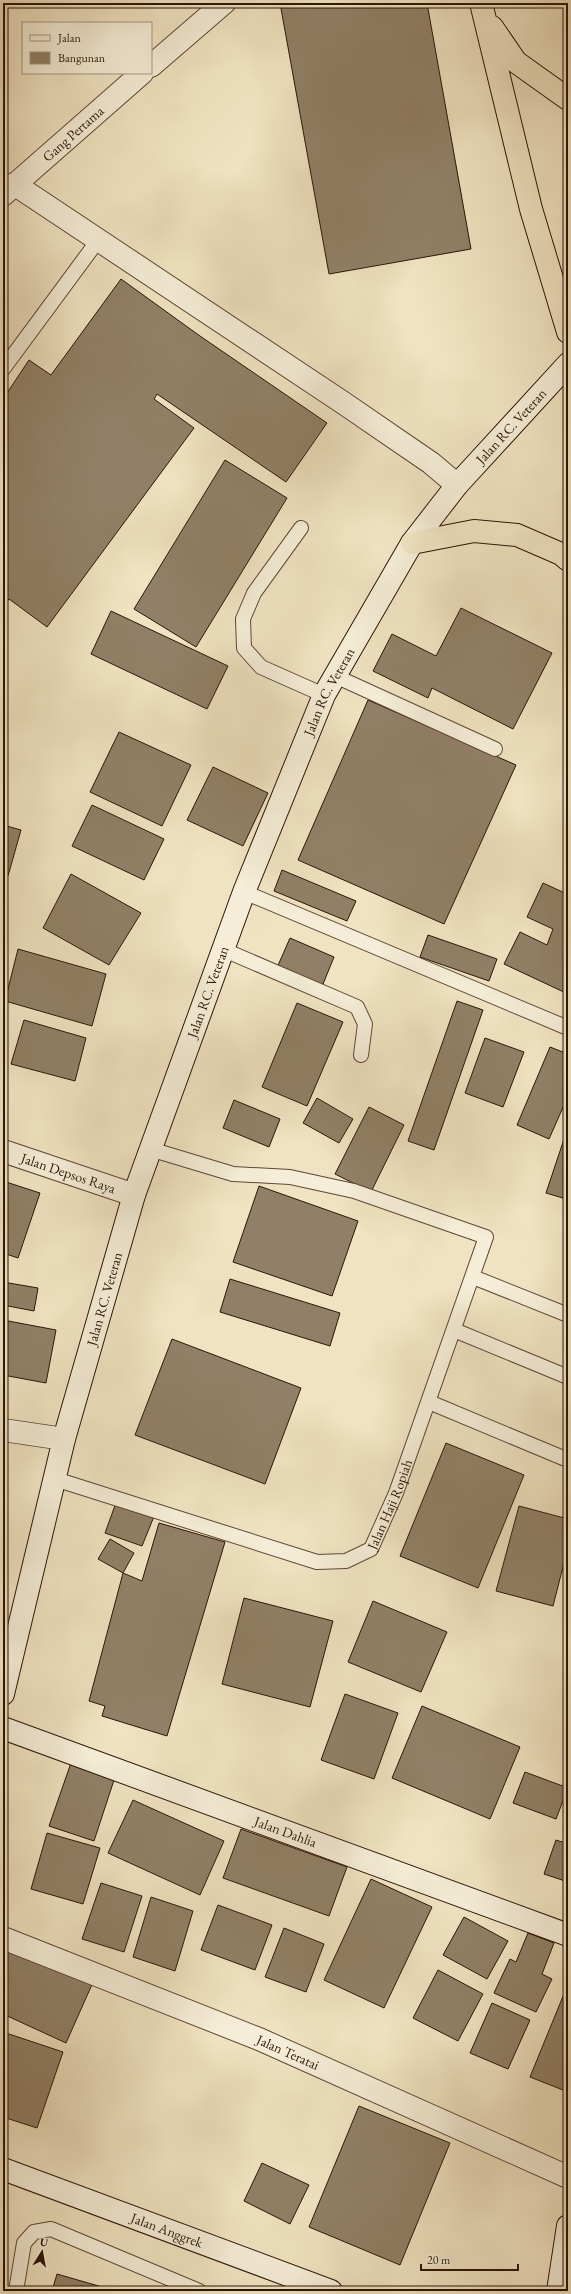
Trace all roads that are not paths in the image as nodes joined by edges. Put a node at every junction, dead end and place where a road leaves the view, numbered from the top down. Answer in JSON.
{"nodes":[{"id":1,"x":224,"y":3,"type":"edge"},
{"id":2,"x":482,"y":8,"type":"edge"},
{"id":3,"x":152,"y":65,"type":"edge"},
{"id":4,"x":141,"y":74,"type":"edge"},
{"id":5,"x":568,"y":99,"type":"edge"},
{"id":6,"x":7,"y":185,"type":"edge"},
{"id":7,"x":98,"y":240,"type":"junction"},
{"id":8,"x":568,"y":332,"type":"edge"},
{"id":9,"x":568,"y":364,"type":"edge"},
{"id":10,"x":3,"y":369,"type":"edge"},
{"id":11,"x":457,"y":486,"type":"junction"},
{"id":12,"x":301,"y":528,"type":"dead end"},
{"id":13,"x":412,"y":543,"type":"junction"},
{"id":14,"x":568,"y":560,"type":"edge"},
{"id":15,"x":335,"y":676,"type":"junction"},
{"id":16,"x":324,"y":695,"type":"junction"},
{"id":17,"x":495,"y":749,"type":"dead end"},
{"id":18,"x":244,"y":892,"type":"junction"},
{"id":19,"x":222,"y":949,"type":"junction"},
{"id":20,"x":568,"y":1028,"type":"edge"},
{"id":21,"x":361,"y":1055,"type":"dead end"},
{"id":22,"x":150,"y":1149,"type":"junction"},
{"id":23,"x":3,"y":1151,"type":"edge"},
{"id":24,"x":134,"y":1195,"type":"junction"},
{"id":25,"x":473,"y":1277,"type":"junction"},
{"id":26,"x":568,"y":1315,"type":"edge"},
{"id":27,"x":454,"y":1330,"type":"junction"},
{"id":28,"x":568,"y":1377,"type":"edge"},
{"id":29,"x":429,"y":1402,"type":"junction"},
{"id":30,"x":3,"y":1430,"type":"edge"},
{"id":31,"x":64,"y":1439,"type":"junction"},
{"id":32,"x":568,"y":1460,"type":"edge"},
{"id":33,"x":56,"y":1478,"type":"junction"},
{"id":34,"x":3,"y":1694,"type":"edge"},
{"id":35,"x":3,"y":1728,"type":"edge"},
{"id":36,"x":568,"y":1935,"type":"edge"},
{"id":37,"x":3,"y":1938,"type":"edge"},
{"id":38,"x":3,"y":2169,"type":"edge"},
{"id":39,"x":568,"y":2176,"type":"edge"},
{"id":40,"x":568,"y":2226,"type":"edge"},
{"id":41,"x":16,"y":2291,"type":"edge"},
{"id":42,"x":198,"y":2291,"type":"edge"},
{"id":43,"x":331,"y":2291,"type":"edge"},
{"id":44,"x":558,"y":2291,"type":"edge"}],
"edges":[{"from":1,"to":3,"type":"street"},
{"from":2,"to":5,"type":"highway"},
{"from":2,"to":8,"type":"highway"},
{"from":4,"to":6,"type":"street","name":"Gang Pertama"},
{"from":6,"to":7,"type":"street"},
{"from":7,"to":10,"type":"lane"},
{"from":7,"to":11,"type":"street"},
{"from":9,"to":11,"type":"street","name":"Jalan RC. Veteran"},
{"from":11,"to":13,"type":"street","name":"Jalan RC. Veteran"},
{"from":12,"to":16,"type":"lane"},
{"from":13,"to":14,"type":"highway"},
{"from":13,"to":15,"type":"street","name":"Jalan RC. Veteran"},
{"from":15,"to":16,"type":"street","name":"Jalan RC. Veteran"},
{"from":15,"to":17,"type":"lane"},
{"from":16,"to":18,"type":"street","name":"Jalan RC. Veteran"},
{"from":18,"to":19,"type":"street","name":"Jalan RC. Veteran"},
{"from":18,"to":20,"type":"lane"},
{"from":19,"to":21,"type":"lane"},
{"from":19,"to":22,"type":"street","name":"Jalan RC. Veteran"},
{"from":22,"to":24,"type":"street","name":"Jalan RC. Veteran"},
{"from":22,"to":25,"type":"lane","name":"Jalan Haji Ropiah"},
{"from":23,"to":24,"type":"street","name":"Jalan Depsos Raya"},
{"from":24,"to":31,"type":"street","name":"Jalan RC. Veteran"},
{"from":25,"to":26,"type":"lane"},
{"from":25,"to":27,"type":"lane","name":"Jalan Haji Ropiah"},
{"from":27,"to":28,"type":"lane"},
{"from":27,"to":29,"type":"lane","name":"Jalan Haji Ropiah"},
{"from":29,"to":32,"type":"lane"},
{"from":29,"to":33,"type":"lane","name":"Jalan Haji Ropiah"},
{"from":30,"to":31,"type":"street"},
{"from":31,"to":33,"type":"street","name":"Jalan RC. Veteran"},
{"from":33,"to":34,"type":"street","name":"Jalan RC. Veteran"},
{"from":35,"to":36,"type":"street","name":"Jalan Dahlia"},
{"from":37,"to":39,"type":"street","name":"Jalan Teratai"},
{"from":38,"to":43,"type":"street","name":"Jalan Anggrek"},
{"from":40,"to":44,"type":"street"},
{"from":41,"to":42,"type":"lane"}]}
